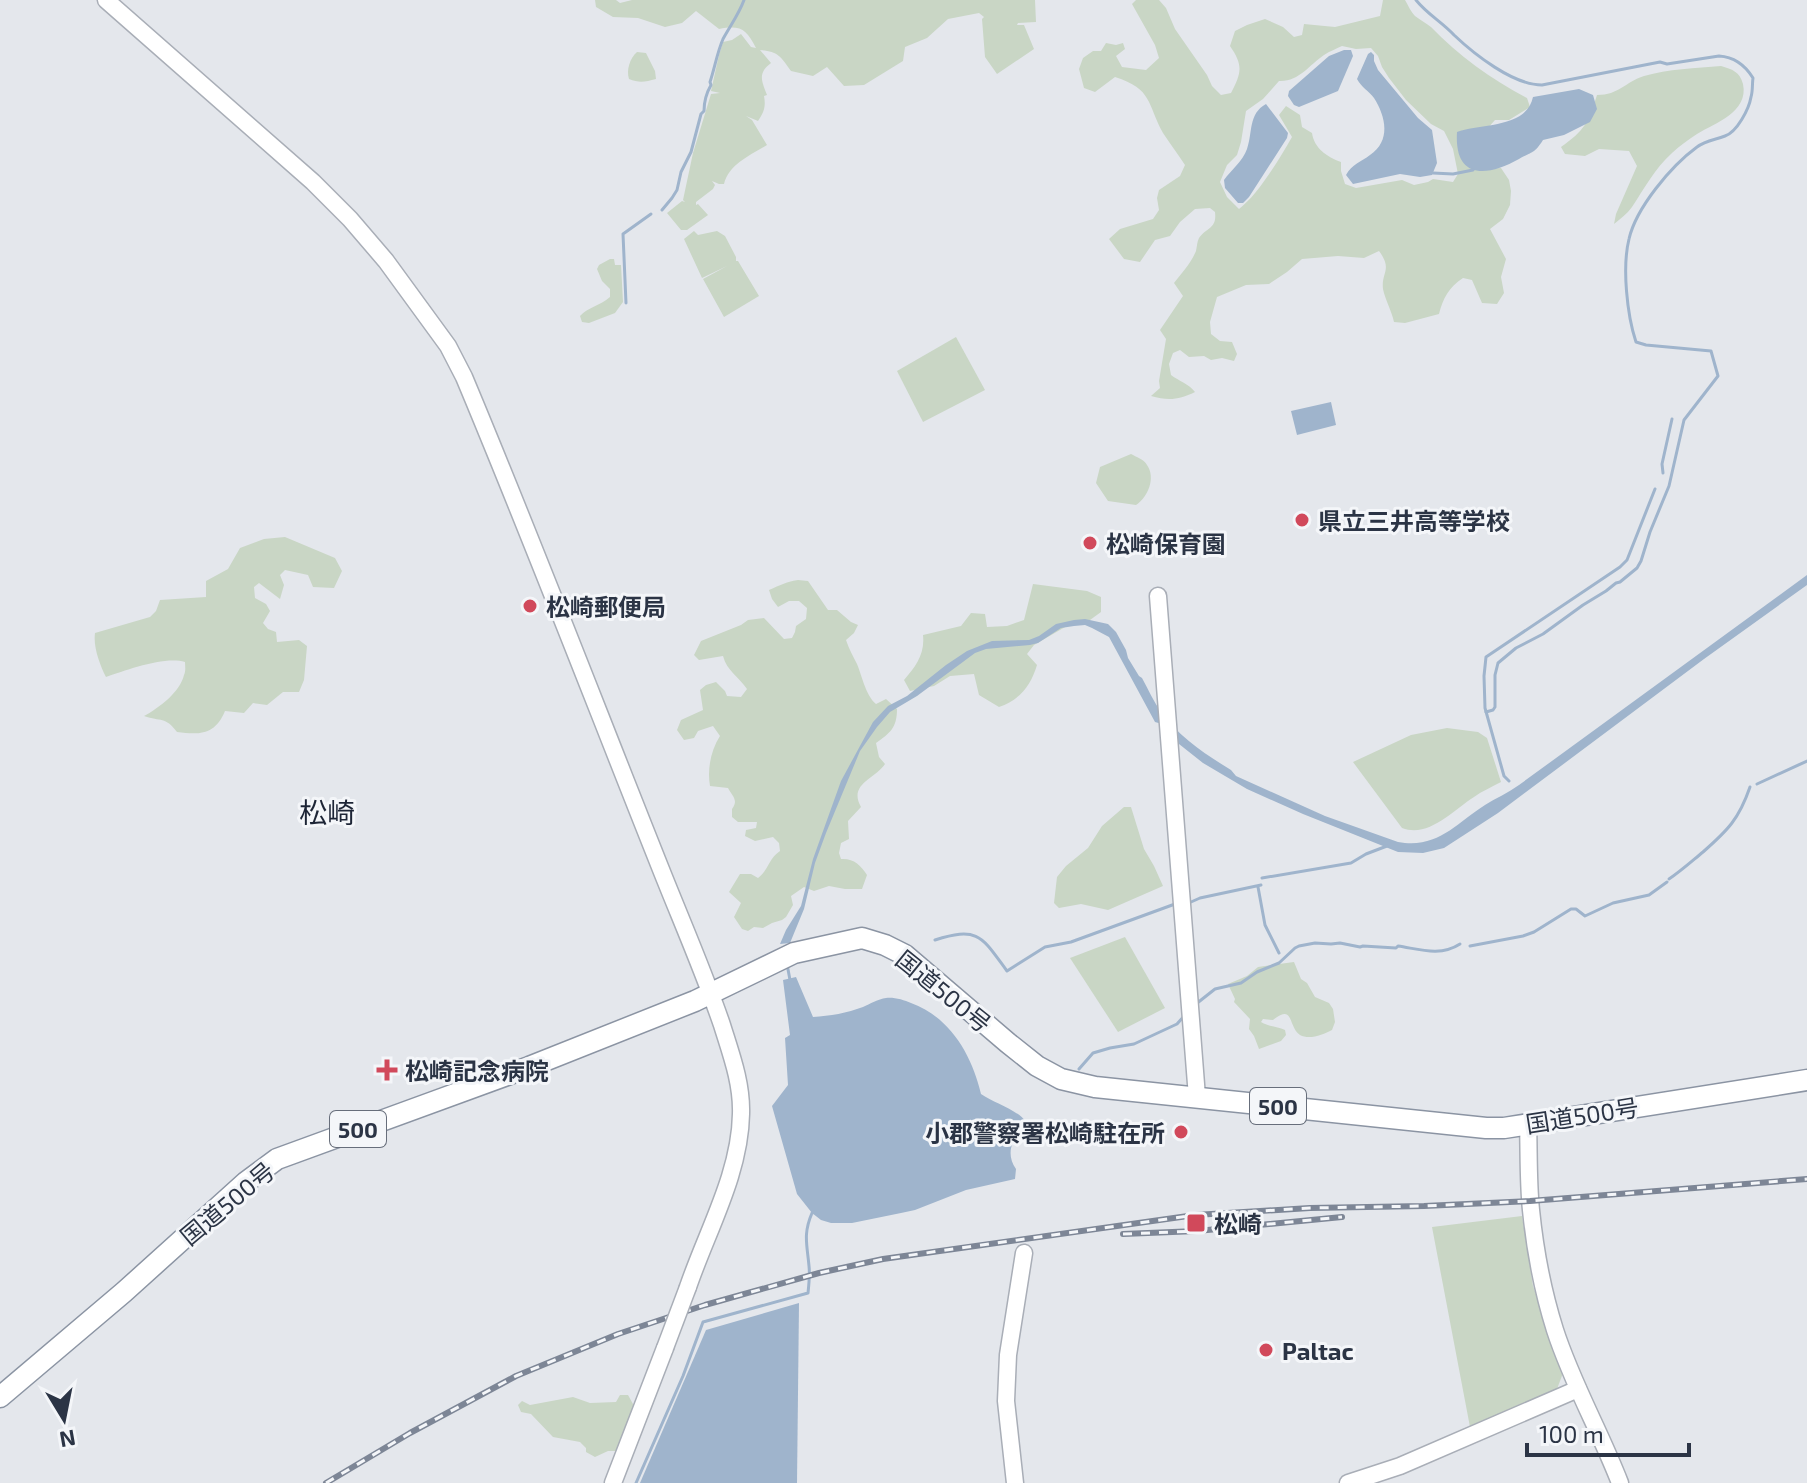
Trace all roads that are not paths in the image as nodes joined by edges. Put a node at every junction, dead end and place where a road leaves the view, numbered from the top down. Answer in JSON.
{"nodes":[{"id":1,"x":106,"y":0,"type":"edge"},
{"id":2,"x":1158,"y":596,"type":"dead end"},
{"id":3,"x":712,"y":995,"type":"junction"},
{"id":4,"x":1807,"y":1080,"type":"edge"},
{"id":5,"x":1197,"y":1097,"type":"junction"},
{"id":6,"x":1528,"y":1124,"type":"junction"},
{"id":7,"x":1024,"y":1253,"type":"dead end"},
{"id":8,"x":1578,"y":1389,"type":"junction"},
{"id":9,"x":0,"y":1397,"type":"edge"},
{"id":10,"x":613,"y":1483,"type":"edge"},
{"id":11,"x":1015,"y":1483,"type":"edge"},
{"id":12,"x":1348,"y":1483,"type":"edge"},
{"id":13,"x":1620,"y":1483,"type":"edge"}],
"edges":[{"from":1,"to":3,"type":"street"},
{"from":2,"to":5,"type":"street"},
{"from":3,"to":5,"type":"highway","name":"国道500号","number":"500"},
{"from":3,"to":9,"type":"highway","name":"国道500号","number":"500"},
{"from":3,"to":10,"type":"street","bridge":true},
{"from":4,"to":6,"type":"highway","name":"国道500号","number":"500"},
{"from":5,"to":6,"type":"highway","name":"国道500号","number":"500"},
{"from":6,"to":8,"type":"street"},
{"from":7,"to":11,"type":"street"},
{"from":8,"to":12,"type":"street"},
{"from":8,"to":13,"type":"street"}]}
